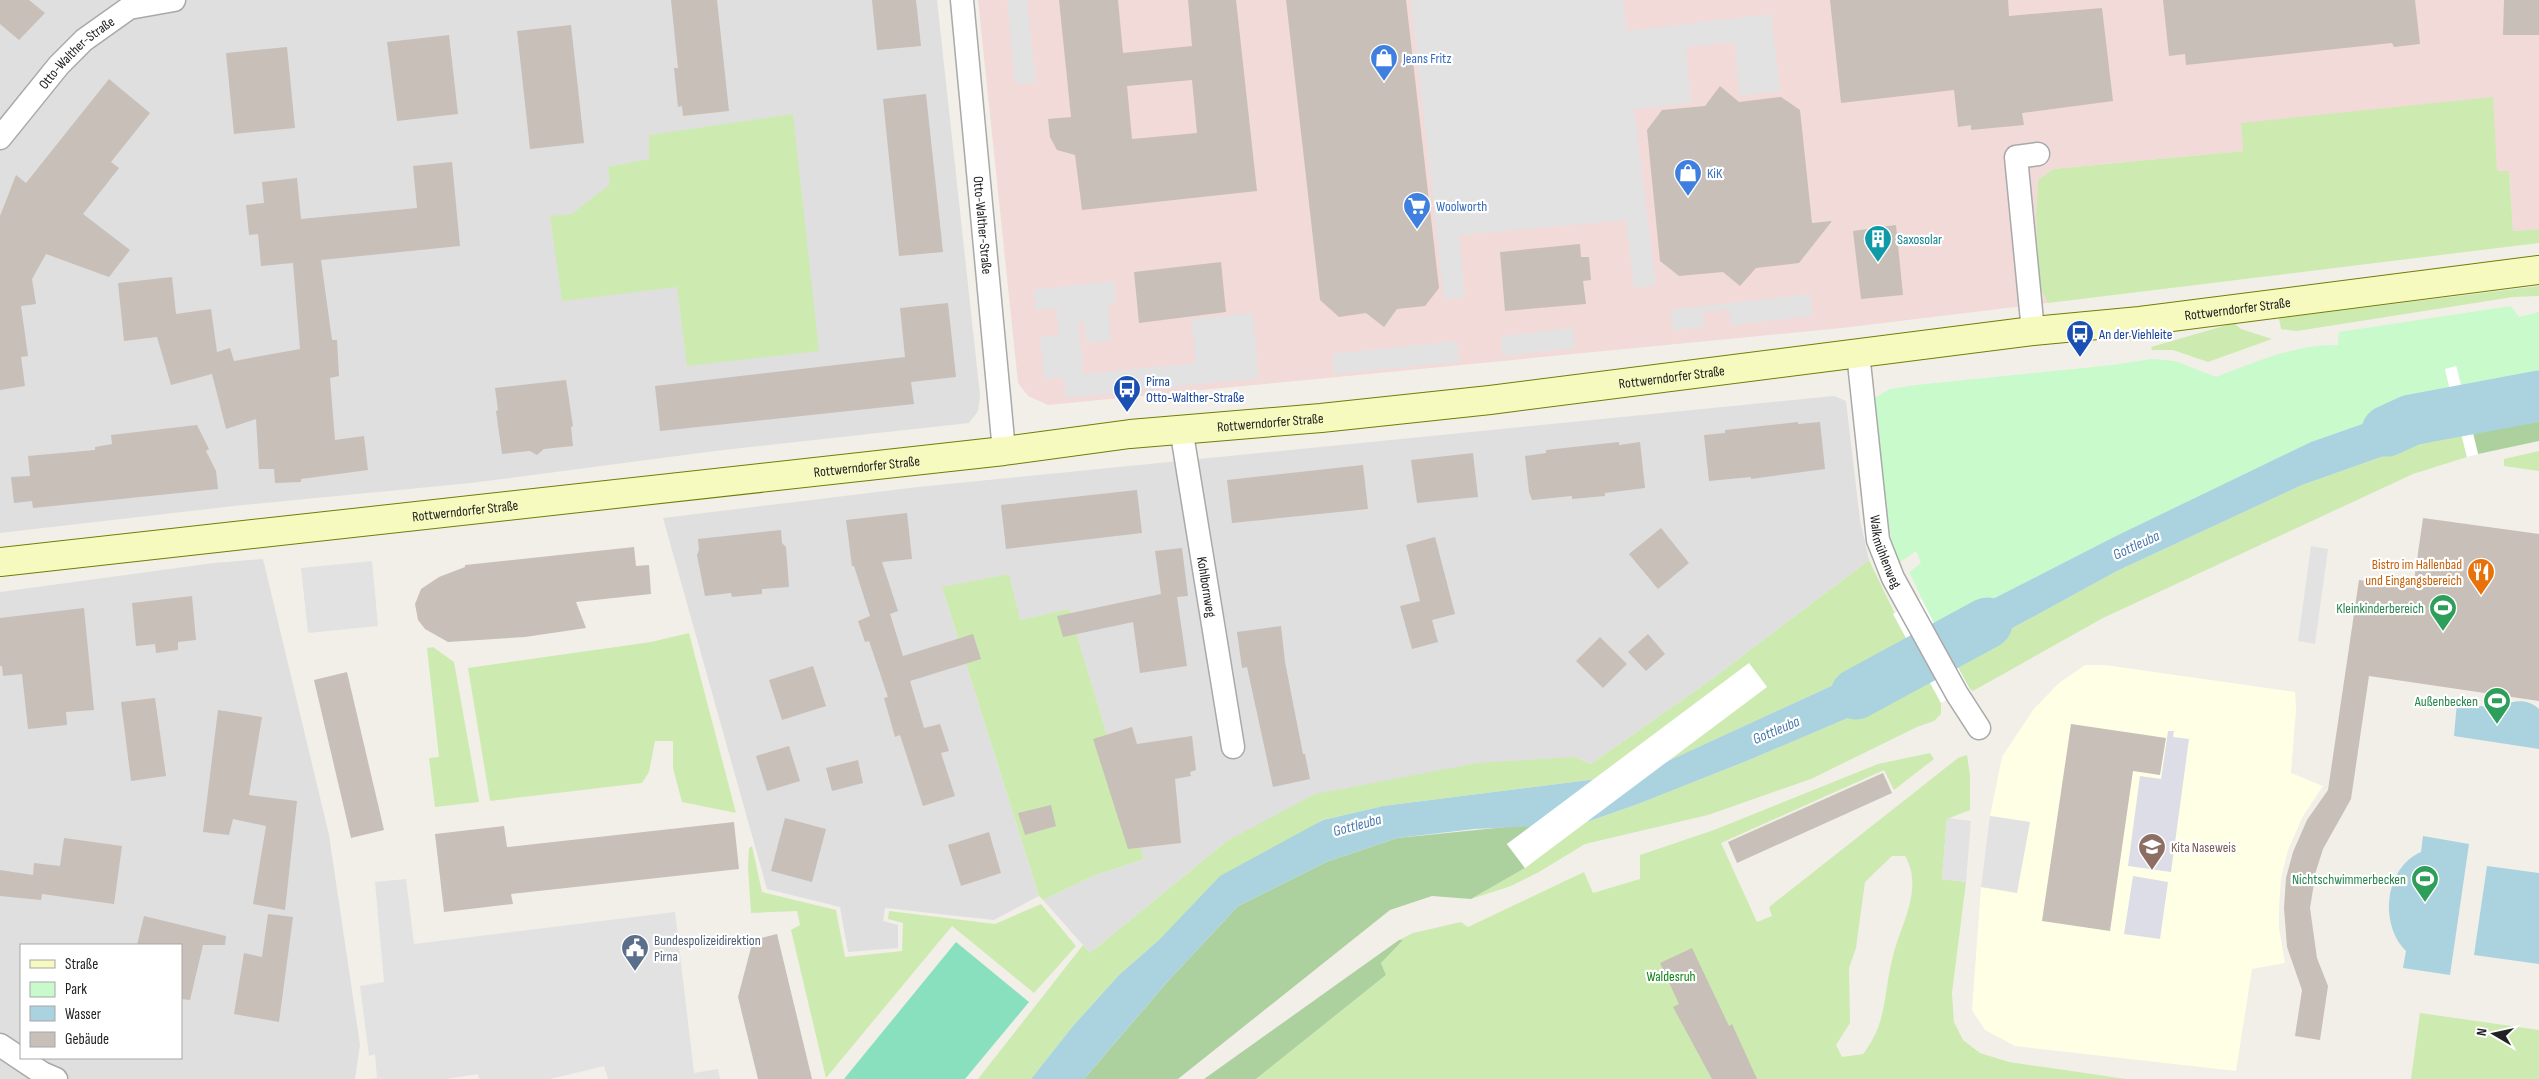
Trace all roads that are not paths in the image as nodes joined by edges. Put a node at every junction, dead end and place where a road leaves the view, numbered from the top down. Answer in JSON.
{"nodes":[{"id":1,"x":174,"y":0,"type":"edge"},
{"id":2,"x":962,"y":0,"type":"edge"},
{"id":3,"x":0,"y":138,"type":"edge"},
{"id":4,"x":2038,"y":154,"type":"dead end"},
{"id":5,"x":2539,"y":270,"type":"edge"},
{"id":6,"x":2033,"y":331,"type":"junction"},
{"id":7,"x":1858,"y":354,"type":"junction"},
{"id":8,"x":1181,"y":428,"type":"junction"},
{"id":9,"x":1004,"y":451,"type":"junction"},
{"id":10,"x":0,"y":562,"type":"edge"},
{"id":11,"x":1979,"y":728,"type":"dead end"},
{"id":12,"x":1233,"y":747,"type":"dead end"},
{"id":13,"x":0,"y":1045,"type":"edge"},
{"id":14,"x":20,"y":1057,"type":"edge"},
{"id":15,"x":23,"y":1059,"type":"edge"},
{"id":16,"x":56,"y":1079,"type":"edge"}],
"edges":[{"from":1,"to":3,"type":"street","name":"Otto-Walther-Straße"},
{"from":2,"to":9,"type":"street","name":"Otto-Walther-Straße"},
{"from":4,"to":6,"type":"street"},
{"from":5,"to":6,"type":"main road","name":"Rottwerndorfer Straße"},
{"from":6,"to":7,"type":"main road","name":"Rottwerndorfer Straße"},
{"from":7,"to":8,"type":"main road","name":"Rottwerndorfer Straße"},
{"from":7,"to":11,"type":"street","name":"Walkmühlenweg"},
{"from":8,"to":9,"type":"main road","name":"Rottwerndorfer Straße"},
{"from":8,"to":12,"type":"street","name":"Kohlbornweg"},
{"from":9,"to":10,"type":"main road","name":"Rottwerndorfer Straße"},
{"from":13,"to":14,"type":"street"},
{"from":15,"to":16,"type":"street"}]}
